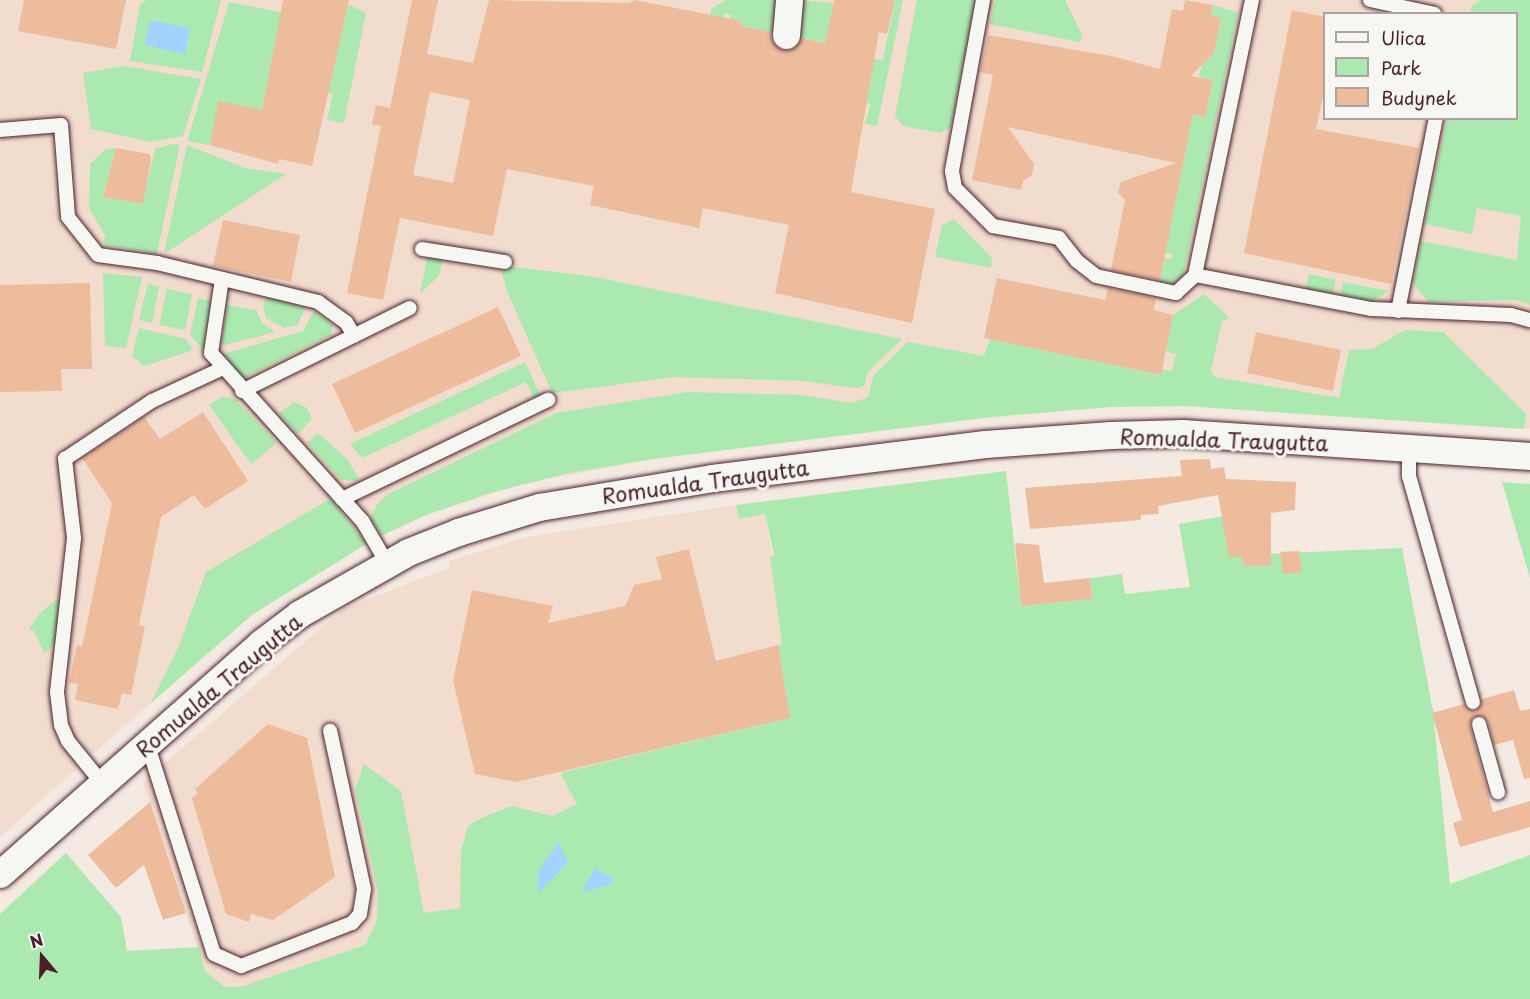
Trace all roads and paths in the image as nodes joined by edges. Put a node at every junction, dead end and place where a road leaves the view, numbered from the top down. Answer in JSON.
{"nodes":[{"id":1,"x":789,"y":0,"type":"edge"},
{"id":2,"x":983,"y":0,"type":"edge"},
{"id":3,"x":1252,"y":0,"type":"edge"},
{"id":4,"x":1370,"y":0,"type":"edge"},
{"id":5,"x":1426,"y":12,"type":"edge"},
{"id":6,"x":786,"y":35,"type":"dead end"},
{"id":7,"x":1436,"y":120,"type":"edge"},
{"id":8,"x":0,"y":130,"type":"edge"},
{"id":9,"x":422,"y":249,"type":"dead end"},
{"id":10,"x":505,"y":262,"type":"dead end"},
{"id":11,"x":1195,"y":275,"type":"junction"},
{"id":12,"x":222,"y":279,"type":"junction"},
{"id":13,"x":410,"y":308,"type":"dead end"},
{"id":14,"x":1398,"y":312,"type":"junction"},
{"id":15,"x":1530,"y":320,"type":"edge"},
{"id":16,"x":354,"y":336,"type":"junction"},
{"id":17,"x":221,"y":369,"type":"junction"},
{"id":18,"x":242,"y":391,"type":"junction"},
{"id":19,"x":548,"y":400,"type":"dead end"},
{"id":20,"x":1409,"y":448,"type":"junction"},
{"id":21,"x":1530,"y":456,"type":"edge"},
{"id":22,"x":342,"y":499,"type":"junction"},
{"id":23,"x":387,"y":563,"type":"junction"},
{"id":24,"x":1473,"y":702,"type":"dead end"},
{"id":25,"x":1479,"y":724,"type":"dead end"},
{"id":26,"x":330,"y":731,"type":"dead end"},
{"id":27,"x":147,"y":744,"type":"junction"},
{"id":28,"x":102,"y":783,"type":"junction"},
{"id":29,"x":1498,"y":792,"type":"dead end"},
{"id":30,"x":0,"y":874,"type":"edge"}],
"edges":[{"from":1,"to":6,"type":"street"},
{"from":2,"to":11,"type":"lane"},
{"from":3,"to":11,"type":"lane"},
{"from":4,"to":5,"type":"lane"},
{"from":7,"to":14,"type":"lane"},
{"from":8,"to":12,"type":"lane"},
{"from":9,"to":10,"type":"lane"},
{"from":11,"to":14,"type":"lane"},
{"from":12,"to":16,"type":"lane"},
{"from":12,"to":17,"type":"lane"},
{"from":13,"to":16,"type":"lane"},
{"from":14,"to":15,"type":"lane"},
{"from":16,"to":18,"type":"lane"},
{"from":17,"to":18,"type":"lane"},
{"from":17,"to":28,"type":"lane"},
{"from":18,"to":22,"type":"lane"},
{"from":19,"to":22,"type":"lane"},
{"from":20,"to":21,"type":"street","name":"Romualda Traugutta"},
{"from":20,"to":23,"type":"street","name":"Romualda Traugutta"},
{"from":20,"to":24,"type":"lane"},
{"from":22,"to":23,"type":"lane"},
{"from":23,"to":27,"type":"street","name":"Romualda Traugutta"},
{"from":25,"to":29,"type":"lane"},
{"from":26,"to":27,"type":"lane"},
{"from":27,"to":28,"type":"street","name":"Romualda Traugutta"},
{"from":28,"to":30,"type":"street","name":"Romualda Traugutta"}]}
